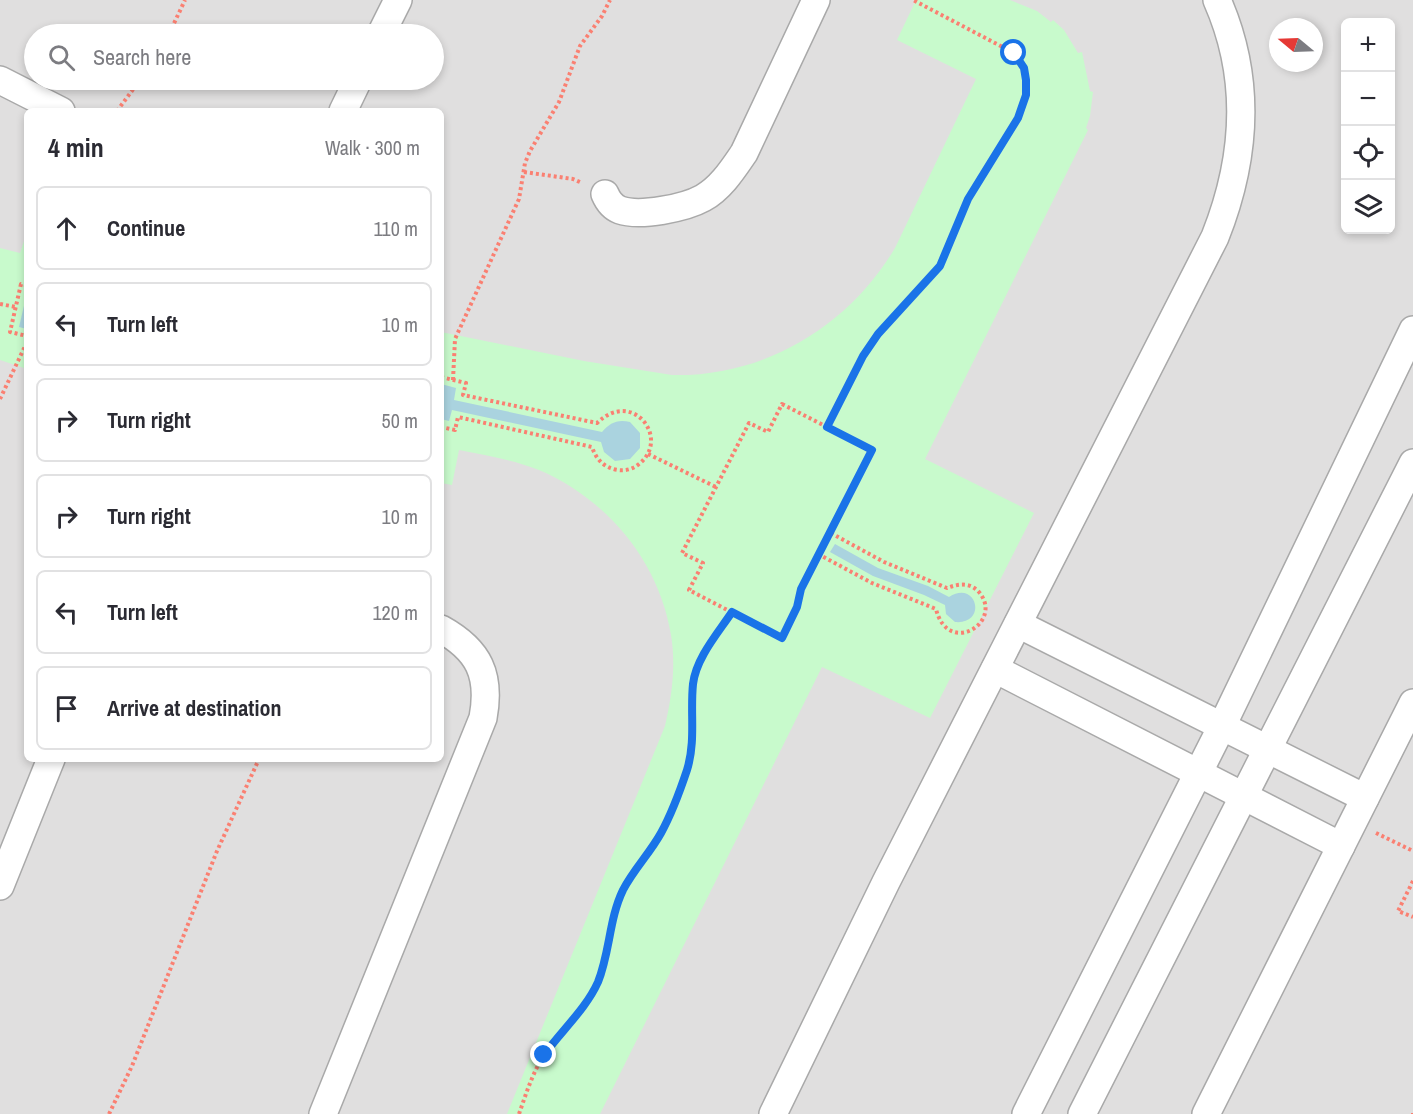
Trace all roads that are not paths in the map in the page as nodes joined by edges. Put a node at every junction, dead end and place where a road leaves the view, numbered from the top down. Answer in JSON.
{"nodes":[{"id":1,"x":398,"y":0,"type":"edge"},
{"id":2,"x":816,"y":0,"type":"edge"},
{"id":3,"x":1217,"y":0,"type":"edge"},
{"id":4,"x":386,"y":24,"type":"edge"},
{"id":5,"x":0,"y":80,"type":"edge"},
{"id":6,"x":353,"y":90,"type":"edge"},
{"id":7,"x":56,"y":108,"type":"edge"},
{"id":8,"x":344,"y":108,"type":"edge"},
{"id":9,"x":605,"y":194,"type":"road end"},
{"id":10,"x":1413,"y":330,"type":"edge"},
{"id":11,"x":1413,"y":463,"type":"edge"},
{"id":12,"x":1018,"y":624,"type":"junction"},
{"id":13,"x":444,"y":631,"type":"edge"},
{"id":14,"x":995,"y":669,"type":"junction"},
{"id":15,"x":1413,"y":704,"type":"edge"},
{"id":16,"x":1222,"y":726,"type":"junction"},
{"id":17,"x":1267,"y":748,"type":"junction"},
{"id":18,"x":50,"y":762,"type":"edge"},
{"id":19,"x":1198,"y":773,"type":"junction"},
{"id":20,"x":1244,"y":796,"type":"junction"},
{"id":21,"x":1365,"y":798,"type":"junction"},
{"id":22,"x":1347,"y":834,"type":"junction"},
{"id":23,"x":0,"y":885,"type":"edge"},
{"id":24,"x":323,"y":1114,"type":"edge"},
{"id":25,"x":773,"y":1114,"type":"edge"},
{"id":26,"x":1026,"y":1114,"type":"edge"},
{"id":27,"x":1082,"y":1114,"type":"edge"},
{"id":28,"x":1206,"y":1114,"type":"edge"}],
"edges":[{"from":1,"to":4,"type":"street"},
{"from":2,"to":9,"type":"street"},
{"from":3,"to":12,"type":"street"},
{"from":5,"to":7,"type":"street"},
{"from":6,"to":8,"type":"street"},
{"from":10,"to":16,"type":"street"},
{"from":11,"to":17,"type":"street"},
{"from":12,"to":14,"type":"street"},
{"from":12,"to":16,"type":"street"},
{"from":13,"to":24,"type":"street"},
{"from":14,"to":19,"type":"street"},
{"from":14,"to":25,"type":"street"},
{"from":15,"to":21,"type":"street"},
{"from":16,"to":17,"type":"street"},
{"from":16,"to":19,"type":"street"},
{"from":17,"to":20,"type":"street"},
{"from":17,"to":21,"type":"street"},
{"from":18,"to":23,"type":"street"},
{"from":19,"to":20,"type":"street"},
{"from":19,"to":26,"type":"street"},
{"from":20,"to":22,"type":"street"},
{"from":20,"to":27,"type":"street"},
{"from":21,"to":22,"type":"street"},
{"from":22,"to":28,"type":"street"}]}
